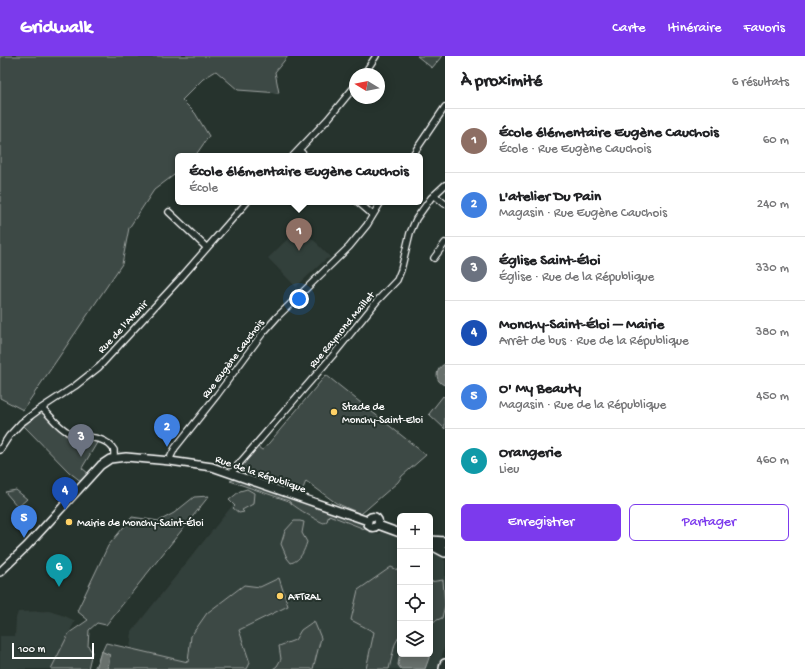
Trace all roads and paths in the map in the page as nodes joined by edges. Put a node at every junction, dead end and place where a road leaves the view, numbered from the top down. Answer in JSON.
{"nodes":[{"id":1,"x":376,"y":56,"type":"edge"},
{"id":2,"x":368,"y":68,"type":"edge"},
{"id":3,"x":349,"y":93,"type":"edge"},
{"id":4,"x":445,"y":107,"type":"edge"},
{"id":5,"x":299,"y":150,"type":"junction"},
{"id":6,"x":296,"y":153,"type":"edge"},
{"id":7,"x":302,"y":153,"type":"edge"},
{"id":8,"x":414,"y":153,"type":"edge"},
{"id":9,"x":445,"y":186,"type":"edge"},
{"id":10,"x":434,"y":195,"type":"junction"},
{"id":11,"x":445,"y":204,"type":"edge"},
{"id":12,"x":244,"y":205,"type":"edge"},
{"id":13,"x":361,"y":205,"type":"edge"},
{"id":14,"x":379,"y":205,"type":"edge"},
{"id":15,"x":169,"y":212,"type":"dead end"},
{"id":16,"x":373,"y":215,"type":"junction"},
{"id":17,"x":445,"y":243,"type":"edge"},
{"id":18,"x":207,"y":248,"type":"junction"},
{"id":19,"x":434,"y":258,"type":"dead end"},
{"id":20,"x":42,"y":408,"type":"junction"},
{"id":21,"x":112,"y":447,"type":"junction"},
{"id":22,"x":0,"y":450,"type":"edge"},
{"id":23,"x":114,"y":458,"type":"junction"},
{"id":24,"x":128,"y":458,"type":"junction"},
{"id":25,"x":170,"y":461,"type":"junction"},
{"id":26,"x":231,"y":473,"type":"junction"},
{"id":27,"x":397,"y":532,"type":"edge"},
{"id":28,"x":445,"y":542,"type":"edge"},
{"id":29,"x":433,"y":543,"type":"edge"},
{"id":30,"x":433,"y":545,"type":"edge"},
{"id":31,"x":445,"y":552,"type":"edge"},
{"id":32,"x":0,"y":572,"type":"edge"},
{"id":33,"x":445,"y":664,"type":"edge"},
{"id":34,"x":444,"y":669,"type":"edge"}],
"edges":[{"from":1,"to":2,"type":"street"},
{"from":3,"to":5,"type":"street"},
{"from":4,"to":8,"type":"street"},
{"from":5,"to":6,"type":"street"},
{"from":5,"to":7,"type":"street"},
{"from":9,"to":10,"type":"street","name":"Rue Raymond Maillet"},
{"from":10,"to":11,"type":"street"},
{"from":10,"to":26,"type":"street","name":"Rue Raymond Maillet"},
{"from":12,"to":18,"type":"street","name":"Rue de l'Avenir"},
{"from":13,"to":16,"type":"street"},
{"from":14,"to":16,"type":"street","name":"Rue Eugène Cauchois"},
{"from":15,"to":18,"type":"street"},
{"from":16,"to":25,"type":"street","name":"Rue Eugène Cauchois"},
{"from":17,"to":19,"type":"street"},
{"from":18,"to":20,"type":"street","name":"Rue de l'Avenir"},
{"from":20,"to":21,"type":"street"},
{"from":20,"to":22,"type":"street","name":"Rue de l'Avenir"},
{"from":21,"to":23,"type":"street"},
{"from":21,"to":24,"type":"street"},
{"from":23,"to":24,"type":"street","name":"Rue de la République"},
{"from":23,"to":32,"type":"street"},
{"from":24,"to":25,"type":"street","name":"Rue de la République"},
{"from":25,"to":26,"type":"street","name":"Rue de la République"},
{"from":26,"to":27,"type":"street","name":"Rue de la République"},
{"from":28,"to":29,"type":"highway"},
{"from":30,"to":31,"type":"highway"},
{"from":33,"to":34,"type":"highway"}]}
